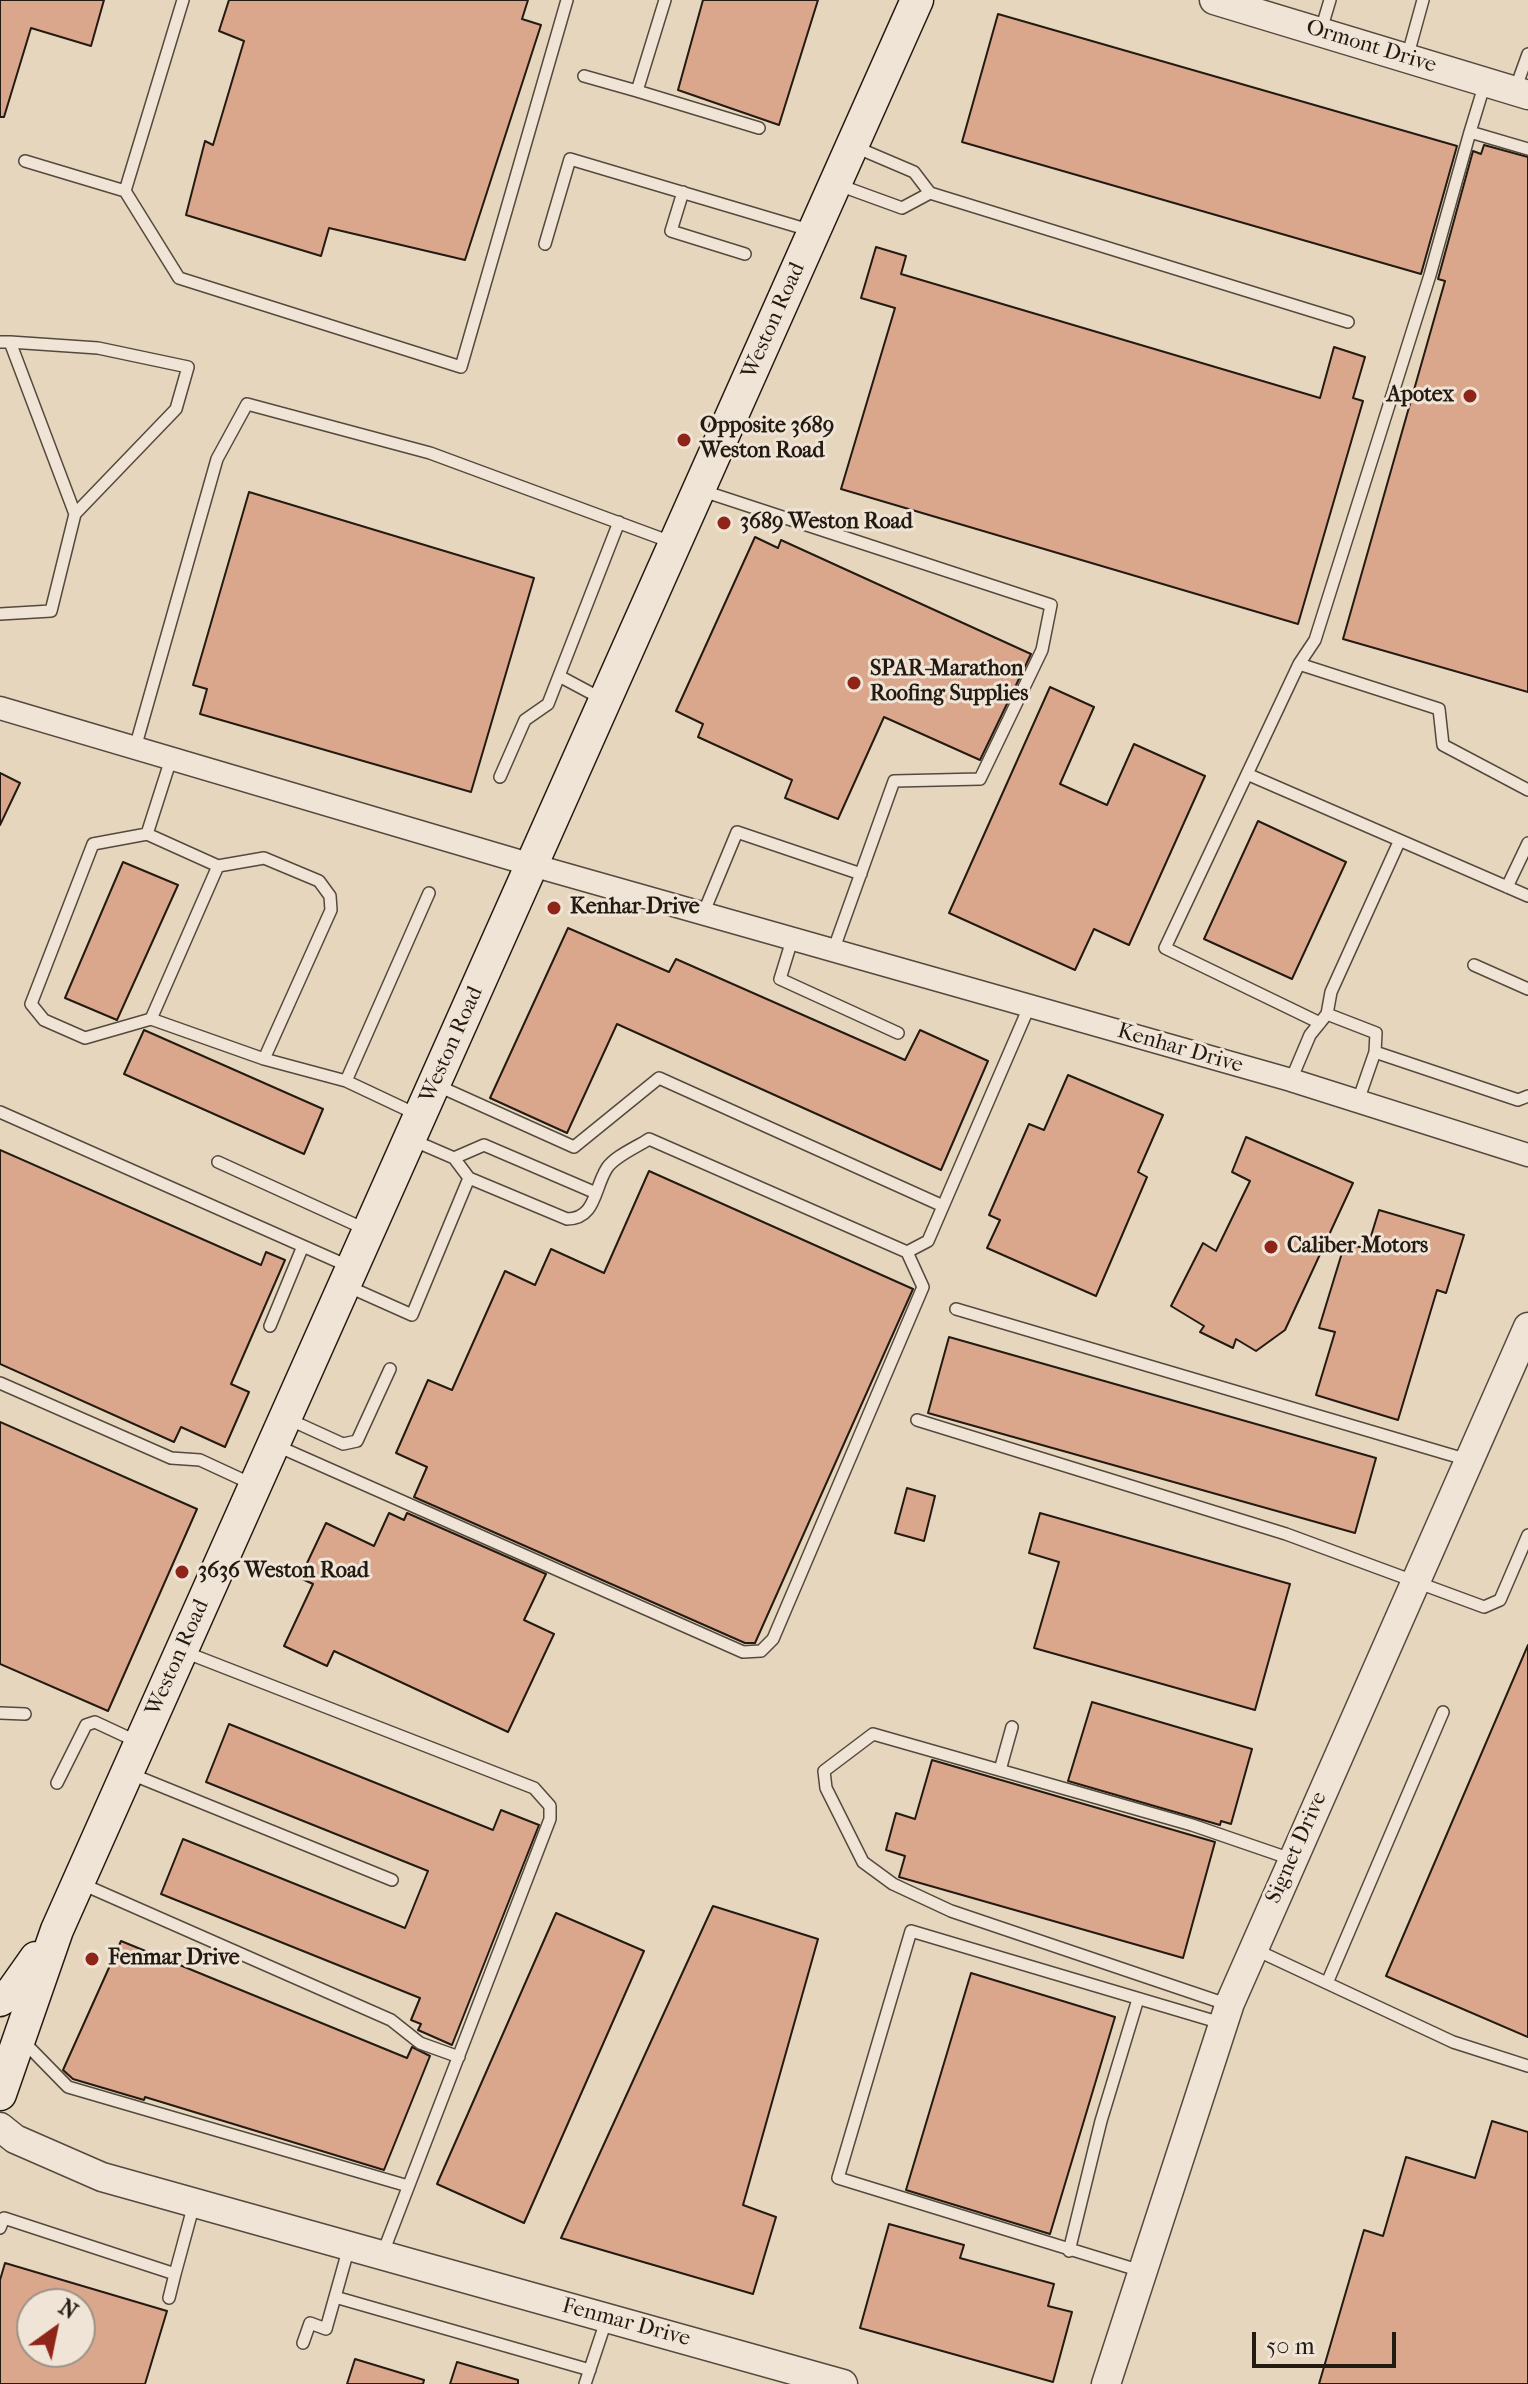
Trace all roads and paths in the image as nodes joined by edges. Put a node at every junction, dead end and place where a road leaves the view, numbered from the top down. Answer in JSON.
{"nodes":[{"id":1,"x":183,"y":0,"type":"edge"},
{"id":2,"x":567,"y":0,"type":"edge"},
{"id":3,"x":665,"y":0,"type":"edge"},
{"id":4,"x":917,"y":0,"type":"edge"},
{"id":5,"x":1214,"y":0,"type":"edge"},
{"id":6,"x":1330,"y":0,"type":"edge"},
{"id":7,"x":1423,"y":0,"type":"edge"},
{"id":8,"x":1320,"y":32,"type":"junction"},
{"id":9,"x":1528,"y":54,"type":"edge"},
{"id":10,"x":1407,"y":58,"type":"junction"},
{"id":11,"x":584,"y":76,"type":"dead end"},
{"id":12,"x":1485,"y":82,"type":"junction"},
{"id":13,"x":637,"y":91,"type":"junction"},
{"id":14,"x":1522,"y":93,"type":"edge"},
{"id":15,"x":759,"y":128,"type":"dead end"},
{"id":16,"x":1470,"y":132,"type":"junction"},
{"id":17,"x":852,"y":146,"type":"junction"},
{"id":18,"x":1528,"y":149,"type":"edge"},
{"id":19,"x":25,"y":161,"type":"dead end"},
{"id":20,"x":835,"y":184,"type":"junction"},
{"id":21,"x":125,"y":191,"type":"junction"},
{"id":22,"x":683,"y":192,"type":"junction"},
{"id":23,"x":930,"y":193,"type":"junction"},
{"id":24,"x":814,"y":232,"type":"junction"},
{"id":25,"x":545,"y":244,"type":"dead end"},
{"id":26,"x":745,"y":254,"type":"dead end"},
{"id":27,"x":1348,"y":322,"type":"dead end"},
{"id":28,"x":5,"y":342,"type":"edge"},
{"id":29,"x":699,"y":490,"type":"junction"},
{"id":30,"x":75,"y":514,"type":"junction"},
{"id":31,"x":619,"y":522,"type":"junction"},
{"id":32,"x":675,"y":544,"type":"junction"},
{"id":33,"x":0,"y":614,"type":"edge"},
{"id":34,"x":1299,"y":664,"type":"junction"},
{"id":35,"x":559,"y":676,"type":"junction"},
{"id":36,"x":605,"y":701,"type":"junction"},
{"id":37,"x":0,"y":708,"type":"edge"},
{"id":38,"x":135,"y":748,"type":"junction"},
{"id":39,"x":171,"y":759,"type":"junction"},
{"id":40,"x":1247,"y":774,"type":"junction"},
{"id":41,"x":500,"y":777,"type":"dead end"},
{"id":42,"x":1528,"y":790,"type":"edge"},
{"id":43,"x":147,"y":834,"type":"junction"},
{"id":44,"x":1399,"y":842,"type":"junction"},
{"id":45,"x":1528,"y":843,"type":"edge"},
{"id":46,"x":532,"y":865,"type":"junction"},
{"id":47,"x":218,"y":866,"type":"junction"},
{"id":48,"x":861,"y":874,"type":"junction"},
{"id":49,"x":1507,"y":887,"type":"junction"},
{"id":50,"x":429,"y":893,"type":"dead end"},
{"id":51,"x":1528,"y":896,"type":"edge"},
{"id":52,"x":703,"y":914,"type":"junction"},
{"id":53,"x":792,"y":940,"type":"junction"},
{"id":54,"x":833,"y":951,"type":"junction"},
{"id":55,"x":1474,"y":965,"type":"dead end"},
{"id":56,"x":1528,"y":989,"type":"edge"},
{"id":57,"x":1029,"y":1007,"type":"junction"},
{"id":58,"x":1324,"y":1018,"type":"junction"},
{"id":59,"x":151,"y":1019,"type":"junction"},
{"id":60,"x":898,"y":1033,"type":"dead end"},
{"id":61,"x":1375,"y":1052,"type":"junction"},
{"id":62,"x":264,"y":1059,"type":"junction"},
{"id":63,"x":1291,"y":1080,"type":"junction"},
{"id":64,"x":346,"y":1081,"type":"junction"},
{"id":65,"x":434,"y":1085,"type":"junction"},
{"id":66,"x":1528,"y":1096,"type":"edge"},
{"id":67,"x":1358,"y":1101,"type":"junction"},
{"id":68,"x":0,"y":1112,"type":"edge"},
{"id":69,"x":415,"y":1128,"type":"junction"},
{"id":70,"x":1528,"y":1155,"type":"edge"},
{"id":71,"x":454,"y":1158,"type":"junction"},
{"id":72,"x":218,"y":1162,"type":"dead end"},
{"id":73,"x":469,"y":1178,"type":"junction"},
{"id":74,"x":596,"y":1193,"type":"junction"},
{"id":75,"x":943,"y":1206,"type":"junction"},
{"id":76,"x":369,"y":1231,"type":"junction"},
{"id":77,"x":303,"y":1246,"type":"junction"},
{"id":78,"x":907,"y":1252,"type":"junction"},
{"id":79,"x":349,"y":1276,"type":"junction"},
{"id":80,"x":956,"y":1309,"type":"dead end"},
{"id":81,"x":270,"y":1326,"type":"dead end"},
{"id":82,"x":1528,"y":1327,"type":"edge"},
{"id":83,"x":390,"y":1369,"type":"dead end"},
{"id":84,"x":0,"y":1383,"type":"edge"},
{"id":85,"x":917,"y":1420,"type":"dead end"},
{"id":86,"x":279,"y":1431,"type":"junction"},
{"id":87,"x":1469,"y":1460,"type":"junction"},
{"id":88,"x":255,"y":1486,"type":"junction"},
{"id":89,"x":1528,"y":1535,"type":"edge"},
{"id":90,"x":1416,"y":1579,"type":"junction"},
{"id":91,"x":181,"y":1651,"type":"junction"},
{"id":92,"x":1443,"y":1712,"type":"dead end"},
{"id":93,"x":0,"y":1713,"type":"edge"},
{"id":94,"x":25,"y":1714,"type":"dead end"},
{"id":95,"x":1012,"y":1727,"type":"dead end"},
{"id":96,"x":140,"y":1743,"type":"junction"},
{"id":97,"x":1000,"y":1770,"type":"junction"},
{"id":98,"x":127,"y":1772,"type":"junction"},
{"id":99,"x":57,"y":1783,"type":"dead end"},
{"id":100,"x":1291,"y":1859,"type":"junction"},
{"id":101,"x":392,"y":1880,"type":"dead end"},
{"id":102,"x":78,"y":1882,"type":"junction"},
{"id":103,"x":57,"y":1930,"type":"junction"},
{"id":104,"x":1254,"y":1949,"type":"junction"},
{"id":105,"x":1327,"y":1983,"type":"junction"},
{"id":106,"x":1138,"y":1999,"type":"junction"},
{"id":107,"x":0,"y":2000,"type":"edge"},
{"id":108,"x":1226,"y":2014,"type":"junction"},
{"id":109,"x":20,"y":2038,"type":"junction"},
{"id":110,"x":459,"y":2057,"type":"junction"},
{"id":111,"x":1528,"y":2066,"type":"edge"},
{"id":112,"x":0,"y":2094,"type":"edge"},
{"id":113,"x":0,"y":2127,"type":"edge"},
{"id":114,"x":408,"y":2186,"type":"junction"},
{"id":115,"x":194,"y":2203,"type":"junction"},
{"id":116,"x":0,"y":2228,"type":"edge"},
{"id":117,"x":349,"y":2247,"type":"junction"},
{"id":118,"x":1069,"y":2251,"type":"junction"},
{"id":119,"x":382,"y":2256,"type":"junction"},
{"id":120,"x":1141,"y":2271,"type":"junction"},
{"id":121,"x":175,"y":2274,"type":"junction"},
{"id":122,"x":335,"y":2297,"type":"junction"},
{"id":123,"x":169,"y":2298,"type":"dead end"},
{"id":124,"x":607,"y":2318,"type":"junction"},
{"id":125,"x":303,"y":2343,"type":"dead end"},
{"id":126,"x":590,"y":2370,"type":"junction"},
{"id":127,"x":585,"y":2384,"type":"edge"},
{"id":128,"x":843,"y":2384,"type":"edge"},
{"id":129,"x":1106,"y":2384,"type":"edge"}],
"edges":[{"from":1,"to":21,"type":"lane"},
{"from":2,"to":21,"type":"lane"},
{"from":3,"to":13,"type":"lane"},
{"from":4,"to":17,"type":"main road","name":"Weston Road"},
{"from":5,"to":8,"type":"street","name":"Ormont Drive"},
{"from":6,"to":8,"type":"lane"},
{"from":7,"to":10,"type":"lane"},
{"from":8,"to":10,"type":"street","name":"Ormont Drive"},
{"from":9,"to":14,"type":"lane"},
{"from":10,"to":12,"type":"street","name":"Ormont Drive"},
{"from":11,"to":13,"type":"lane"},
{"from":12,"to":14,"type":"street","name":"Ormont Drive"},
{"from":12,"to":16,"type":"lane"},
{"from":13,"to":15,"type":"lane"},
{"from":16,"to":18,"type":"lane"},
{"from":16,"to":34,"type":"lane"},
{"from":17,"to":20,"type":"main road","name":"Weston Road"},
{"from":17,"to":23,"type":"lane"},
{"from":19,"to":21,"type":"lane"},
{"from":20,"to":23,"type":"lane"},
{"from":20,"to":24,"type":"main road","name":"Weston Road"},
{"from":22,"to":24,"type":"lane"},
{"from":22,"to":25,"type":"lane"},
{"from":22,"to":26,"type":"lane"},
{"from":23,"to":27,"type":"lane"},
{"from":24,"to":29,"type":"main road","name":"Weston Road"},
{"from":28,"to":30,"type":"lane"},
{"from":28,"to":30,"type":"lane"},
{"from":29,"to":32,"type":"main road","name":"Weston Road"},
{"from":29,"to":48,"type":"lane"},
{"from":30,"to":33,"type":"lane"},
{"from":31,"to":32,"type":"lane"},
{"from":31,"to":35,"type":"lane"},
{"from":31,"to":38,"type":"lane"},
{"from":32,"to":36,"type":"main road","name":"Weston Road"},
{"from":34,"to":40,"type":"lane"},
{"from":34,"to":42,"type":"lane"},
{"from":35,"to":36,"type":"lane"},
{"from":35,"to":41,"type":"lane"},
{"from":36,"to":46,"type":"main road","name":"Weston Road"},
{"from":37,"to":38,"type":"street","name":"Kenhar Drive"},
{"from":38,"to":39,"type":"street","name":"Kenhar Drive"},
{"from":39,"to":43,"type":"lane"},
{"from":39,"to":46,"type":"street","name":"Kenhar Drive"},
{"from":40,"to":44,"type":"lane"},
{"from":40,"to":58,"type":"lane"},
{"from":43,"to":47,"type":"lane"},
{"from":43,"to":59,"type":"lane"},
{"from":44,"to":49,"type":"lane"},
{"from":44,"to":58,"type":"lane"},
{"from":45,"to":49,"type":"lane"},
{"from":46,"to":52,"type":"street","name":"Kenhar Drive"},
{"from":46,"to":65,"type":"main road","name":"Weston Road"},
{"from":47,"to":59,"type":"lane"},
{"from":47,"to":62,"type":"lane"},
{"from":48,"to":52,"type":"lane"},
{"from":48,"to":54,"type":"lane"},
{"from":49,"to":51,"type":"lane"},
{"from":50,"to":64,"type":"lane"},
{"from":52,"to":53,"type":"street","name":"Kenhar Drive"},
{"from":53,"to":54,"type":"street","name":"Kenhar Drive"},
{"from":53,"to":60,"type":"lane"},
{"from":54,"to":57,"type":"street","name":"Kenhar Drive"},
{"from":55,"to":56,"type":"lane"},
{"from":57,"to":63,"type":"street","name":"Kenhar Drive"},
{"from":57,"to":75,"type":"lane"},
{"from":58,"to":61,"type":"lane"},
{"from":58,"to":63,"type":"lane"},
{"from":59,"to":62,"type":"lane"},
{"from":61,"to":66,"type":"lane"},
{"from":61,"to":67,"type":"lane"},
{"from":62,"to":64,"type":"lane"},
{"from":63,"to":67,"type":"street","name":"Kenhar Drive"},
{"from":64,"to":69,"type":"lane"},
{"from":65,"to":69,"type":"main road","name":"Weston Road"},
{"from":65,"to":75,"type":"lane"},
{"from":67,"to":70,"type":"street","name":"Kenhar Drive"},
{"from":68,"to":77,"type":"lane"},
{"from":69,"to":71,"type":"lane"},
{"from":69,"to":76,"type":"main road","name":"Weston Road"},
{"from":71,"to":73,"type":"lane"},
{"from":71,"to":74,"type":"lane"},
{"from":72,"to":76,"type":"lane"},
{"from":73,"to":74,"type":"lane"},
{"from":73,"to":79,"type":"lane"},
{"from":74,"to":78,"type":"lane"},
{"from":75,"to":78,"type":"lane"},
{"from":76,"to":79,"type":"main road","name":"Weston Road"},
{"from":77,"to":79,"type":"lane"},
{"from":77,"to":81,"type":"lane"},
{"from":78,"to":86,"type":"lane"},
{"from":79,"to":86,"type":"main road","name":"Weston Road"},
{"from":80,"to":87,"type":"lane"},
{"from":82,"to":87,"type":"street","name":"Signet Drive"},
{"from":83,"to":86,"type":"lane"},
{"from":84,"to":88,"type":"lane"},
{"from":85,"to":90,"type":"lane"},
{"from":86,"to":88,"type":"main road","name":"Weston Road"},
{"from":87,"to":90,"type":"street","name":"Signet Drive"},
{"from":88,"to":91,"type":"main road","name":"Weston Road"},
{"from":89,"to":90,"type":"lane"},
{"from":90,"to":100,"type":"street","name":"Signet Drive"},
{"from":91,"to":96,"type":"main road","name":"Weston Road"},
{"from":91,"to":110,"type":"lane"},
{"from":92,"to":105,"type":"lane"},
{"from":93,"to":94,"type":"lane"},
{"from":95,"to":97,"type":"lane"},
{"from":96,"to":98,"type":"main road","name":"Weston Road"},
{"from":96,"to":99,"type":"lane"},
{"from":97,"to":100,"type":"lane"},
{"from":97,"to":108,"type":"lane"},
{"from":98,"to":101,"type":"lane"},
{"from":98,"to":102,"type":"main road","name":"Weston Road"},
{"from":100,"to":104,"type":"street","name":"Signet Drive"},
{"from":102,"to":103,"type":"main road","name":"Weston Road"},
{"from":102,"to":110,"type":"lane"},
{"from":103,"to":107,"type":"main road"},
{"from":103,"to":109,"type":"main road","name":"Weston Road"},
{"from":104,"to":105,"type":"lane"},
{"from":104,"to":108,"type":"street","name":"Signet Drive"},
{"from":105,"to":111,"type":"lane"},
{"from":106,"to":108,"type":"lane"},
{"from":106,"to":118,"type":"lane"},
{"from":106,"to":118,"type":"lane"},
{"from":108,"to":120,"type":"street","name":"Signet Drive"},
{"from":109,"to":112,"type":"main road","name":"Weston Road"},
{"from":109,"to":114,"type":"lane"},
{"from":110,"to":114,"type":"lane"},
{"from":113,"to":115,"type":"street","name":"Fenmar Drive"},
{"from":114,"to":119,"type":"lane"},
{"from":115,"to":117,"type":"street","name":"Fenmar Drive"},
{"from":115,"to":121,"type":"lane"},
{"from":116,"to":121,"type":"lane"},
{"from":117,"to":119,"type":"street","name":"Fenmar Drive"},
{"from":117,"to":122,"type":"lane"},
{"from":118,"to":120,"type":"lane"},
{"from":119,"to":124,"type":"street","name":"Fenmar Drive"},
{"from":120,"to":129,"type":"street","name":"Signet Drive"},
{"from":121,"to":123,"type":"lane"},
{"from":122,"to":125,"type":"lane"},
{"from":122,"to":126,"type":"lane"},
{"from":124,"to":126,"type":"lane"},
{"from":124,"to":128,"type":"street","name":"Fenmar Drive"},
{"from":126,"to":127,"type":"lane"}]}
